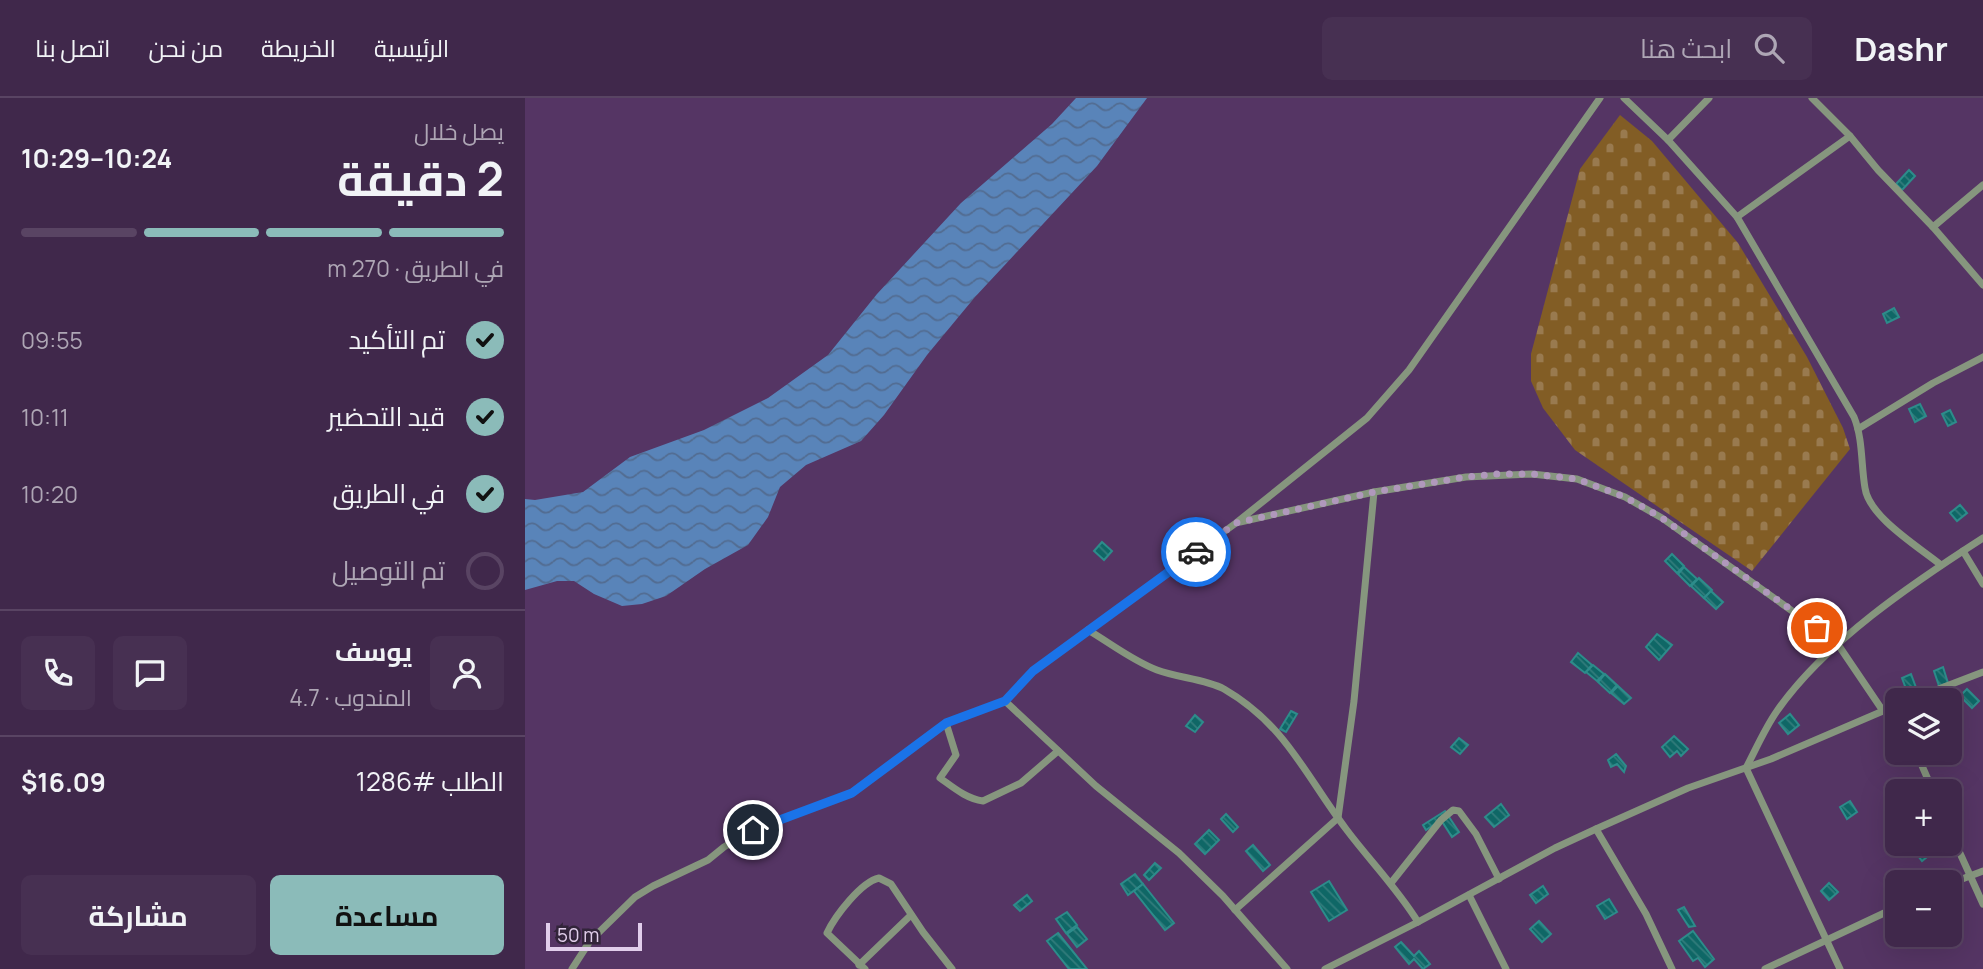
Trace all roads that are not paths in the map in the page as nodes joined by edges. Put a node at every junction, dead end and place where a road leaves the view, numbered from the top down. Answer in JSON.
{"nodes":[{"id":1,"x":1600,"y":98,"type":"edge"},
{"id":2,"x":1624,"y":98,"type":"edge"},
{"id":3,"x":1709,"y":98,"type":"edge"},
{"id":4,"x":1812,"y":98,"type":"edge"},
{"id":5,"x":1850,"y":136,"type":"junction"},
{"id":6,"x":1668,"y":139,"type":"junction"},
{"id":7,"x":1983,"y":185,"type":"edge"},
{"id":8,"x":1737,"y":217,"type":"junction"},
{"id":9,"x":1933,"y":227,"type":"junction"},
{"id":10,"x":1983,"y":285,"type":"edge"},
{"id":11,"x":1983,"y":357,"type":"edge"},
{"id":12,"x":1858,"y":429,"type":"junction"},
{"id":13,"x":1374,"y":492,"type":"junction"},
{"id":14,"x":1236,"y":523,"type":"junction"},
{"id":15,"x":1983,"y":538,"type":"edge"},
{"id":16,"x":1963,"y":551,"type":"junction"},
{"id":17,"x":1941,"y":565,"type":"junction"},
{"id":18,"x":1983,"y":584,"type":"edge"},
{"id":19,"x":1088,"y":630,"type":"junction"},
{"id":20,"x":1837,"y":643,"type":"junction"},
{"id":21,"x":1983,"y":672,"type":"edge"},
{"id":22,"x":1941,"y":688,"type":"edge"},
{"id":23,"x":1005,"y":701,"type":"junction"},
{"id":24,"x":1883,"y":711,"type":"joint"},
{"id":25,"x":946,"y":723,"type":"junction"},
{"id":26,"x":1058,"y":751,"type":"junction"},
{"id":27,"x":1746,"y":768,"type":"junction"},
{"id":28,"x":1338,"y":818,"type":"junction"},
{"id":29,"x":1596,"y":829,"type":"junction"},
{"id":30,"x":1961,"y":856,"type":"edge"},
{"id":31,"x":1983,"y":871,"type":"edge"},
{"id":32,"x":1969,"y":875,"type":"junction"},
{"id":33,"x":1962,"y":878,"type":"edge"},
{"id":34,"x":1499,"y":879,"type":"junction"},
{"id":35,"x":1391,"y":883,"type":"junction"},
{"id":36,"x":1469,"y":895,"type":"junction"},
{"id":37,"x":1983,"y":904,"type":"edge"},
{"id":38,"x":1235,"y":910,"type":"junction"},
{"id":39,"x":1885,"y":912,"type":"edge"},
{"id":40,"x":911,"y":915,"type":"junction"},
{"id":41,"x":1418,"y":922,"type":"junction"},
{"id":42,"x":1826,"y":939,"type":"junction"},
{"id":43,"x":862,"y":967,"type":"edge"},
{"id":44,"x":572,"y":969,"type":"edge"},
{"id":45,"x":952,"y":969,"type":"edge"},
{"id":46,"x":1287,"y":969,"type":"edge"},
{"id":47,"x":1325,"y":969,"type":"edge"},
{"id":48,"x":1506,"y":969,"type":"edge"},
{"id":49,"x":1672,"y":969,"type":"edge"},
{"id":50,"x":1765,"y":969,"type":"edge"},
{"id":51,"x":1840,"y":969,"type":"edge"}],
"edges":[{"from":1,"to":14,"type":"street"},
{"from":2,"to":6,"type":"street"},
{"from":3,"to":6,"type":"street"},
{"from":4,"to":5,"type":"street"},
{"from":5,"to":8,"type":"street"},
{"from":5,"to":9,"type":"street"},
{"from":6,"to":8,"type":"street"},
{"from":7,"to":9,"type":"street"},
{"from":8,"to":12,"type":"street"},
{"from":9,"to":10,"type":"street"},
{"from":11,"to":12,"type":"street"},
{"from":12,"to":17,"type":"street"},
{"from":13,"to":14,"type":"street"},
{"from":13,"to":20,"type":"street"},
{"from":13,"to":28,"type":"street"},
{"from":14,"to":19,"type":"street"},
{"from":15,"to":16,"type":"street"},
{"from":16,"to":17,"type":"street"},
{"from":16,"to":18,"type":"street"},
{"from":17,"to":20,"type":"street"},
{"from":19,"to":23,"type":"street"},
{"from":19,"to":28,"type":"street"},
{"from":20,"to":24,"type":"street"},
{"from":20,"to":27,"type":"street"},
{"from":21,"to":22,"type":"street"},
{"from":23,"to":25,"type":"street"},
{"from":23,"to":26,"type":"street"},
{"from":24,"to":27,"type":"street"},
{"from":25,"to":26,"type":"street"},
{"from":25,"to":44,"type":"street"},
{"from":26,"to":38,"type":"street"},
{"from":27,"to":29,"type":"street"},
{"from":27,"to":42,"type":"street"},
{"from":28,"to":35,"type":"street"},
{"from":28,"to":38,"type":"street"},
{"from":29,"to":34,"type":"street"},
{"from":29,"to":49,"type":"street"},
{"from":30,"to":32,"type":"street"},
{"from":31,"to":32,"type":"street"},
{"from":32,"to":33,"type":"street"},
{"from":32,"to":37,"type":"street"},
{"from":34,"to":35,"type":"street"},
{"from":34,"to":36,"type":"street"},
{"from":35,"to":41,"type":"street"},
{"from":36,"to":41,"type":"street"},
{"from":36,"to":48,"type":"street"},
{"from":38,"to":46,"type":"street"},
{"from":39,"to":42,"type":"street"},
{"from":40,"to":43,"type":"street"},
{"from":40,"to":43,"type":"street"},
{"from":40,"to":45,"type":"street"},
{"from":41,"to":47,"type":"street"},
{"from":42,"to":50,"type":"street"},
{"from":42,"to":51,"type":"street"}]}
